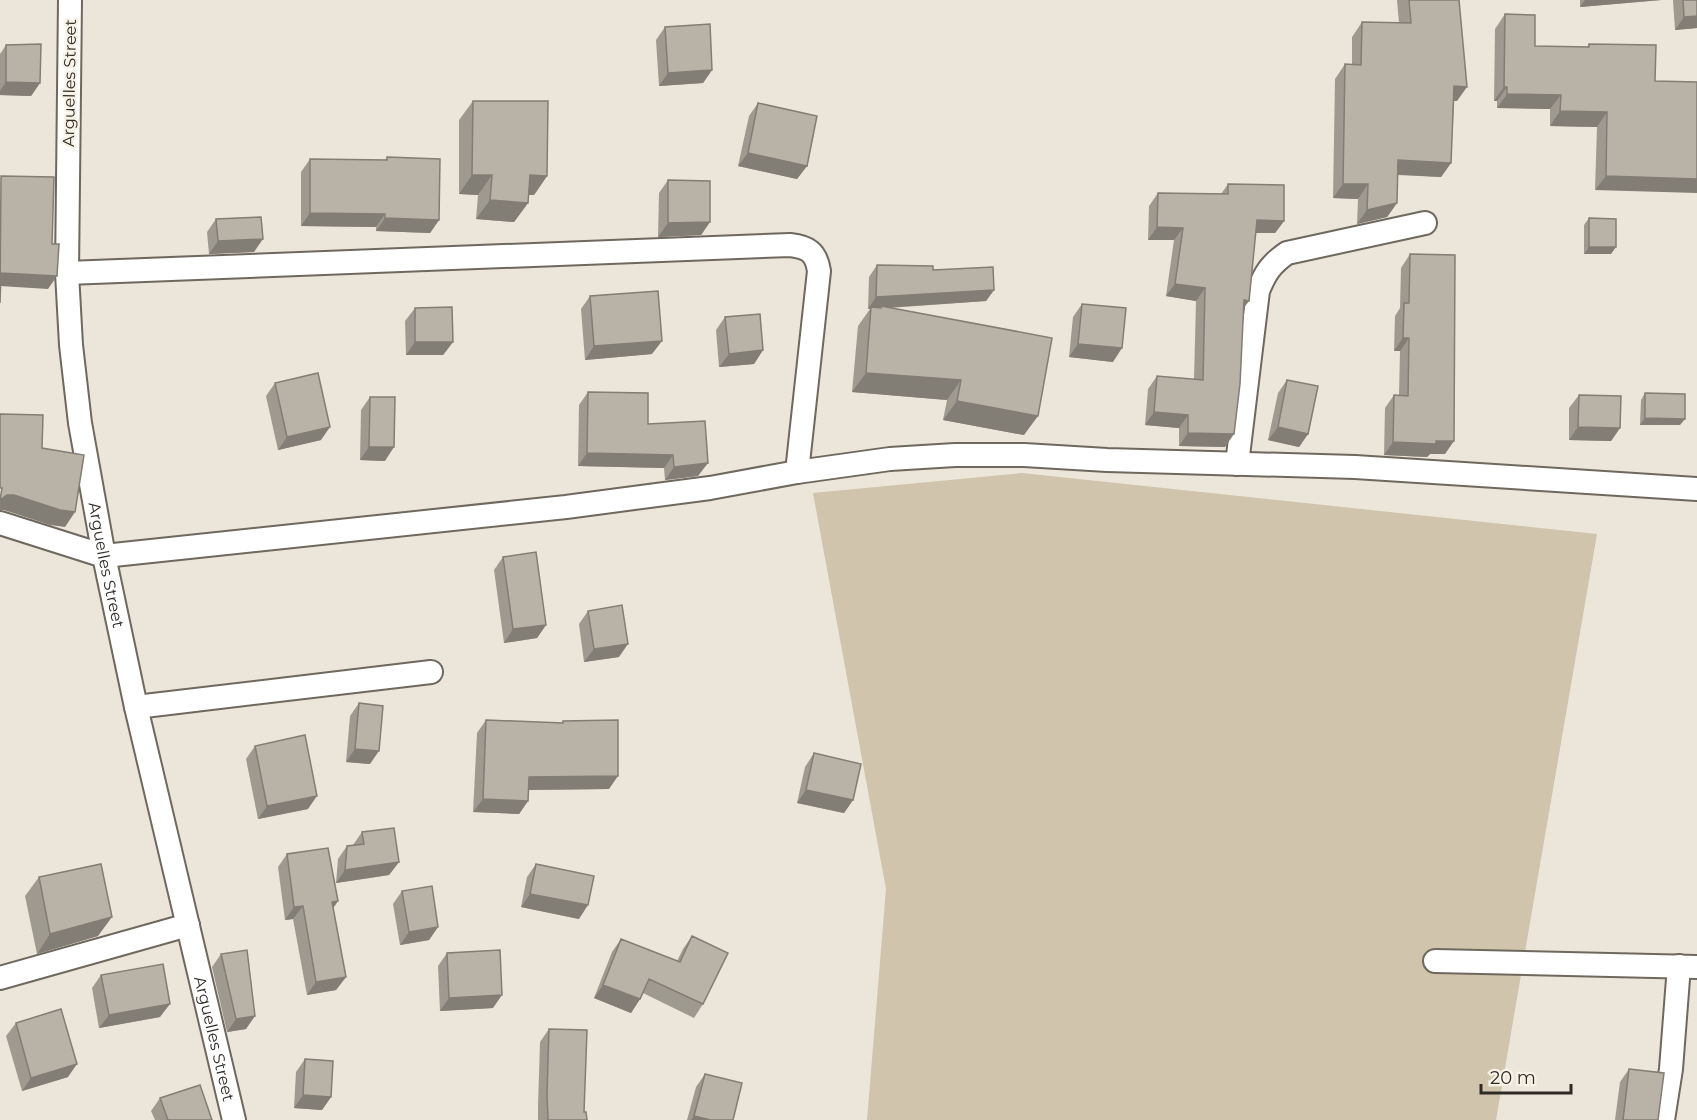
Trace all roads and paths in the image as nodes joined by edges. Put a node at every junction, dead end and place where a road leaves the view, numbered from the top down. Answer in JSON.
{"nodes":[{"id":1,"x":70,"y":0,"type":"edge"},
{"id":2,"x":1425,"y":223,"type":"dead end"},
{"id":3,"x":67,"y":273,"type":"junction"},
{"id":4,"x":1237,"y":464,"type":"junction"},
{"id":5,"x":797,"y":472,"type":"junction"},
{"id":6,"x":1697,"y":489,"type":"edge"},
{"id":7,"x":0,"y":523,"type":"edge"},
{"id":8,"x":104,"y":556,"type":"junction"},
{"id":9,"x":431,"y":672,"type":"dead end"},
{"id":10,"x":136,"y":707,"type":"junction"},
{"id":11,"x":188,"y":926,"type":"junction"},
{"id":12,"x":1435,"y":961,"type":"dead end"},
{"id":13,"x":1688,"y":966,"type":"edge"},
{"id":14,"x":0,"y":978,"type":"edge"},
{"id":15,"x":234,"y":1120,"type":"edge"},
{"id":16,"x":1662,"y":1120,"type":"edge"}],
"edges":[{"from":1,"to":3,"type":"street","name":"Arguelles Street"},
{"from":2,"to":4,"type":"street"},
{"from":3,"to":5,"type":"street"},
{"from":3,"to":8,"type":"street","name":"Arguelles Street"},
{"from":4,"to":5,"type":"street"},
{"from":4,"to":6,"type":"street"},
{"from":5,"to":8,"type":"street"},
{"from":7,"to":8,"type":"street"},
{"from":8,"to":10,"type":"street","name":"Arguelles Street"},
{"from":9,"to":10,"type":"street"},
{"from":10,"to":11,"type":"street","name":"Arguelles Street"},
{"from":11,"to":14,"type":"street"},
{"from":11,"to":15,"type":"street","name":"Arguelles Street"},
{"from":12,"to":13,"type":"street"},
{"from":13,"to":16,"type":"street"}]}
